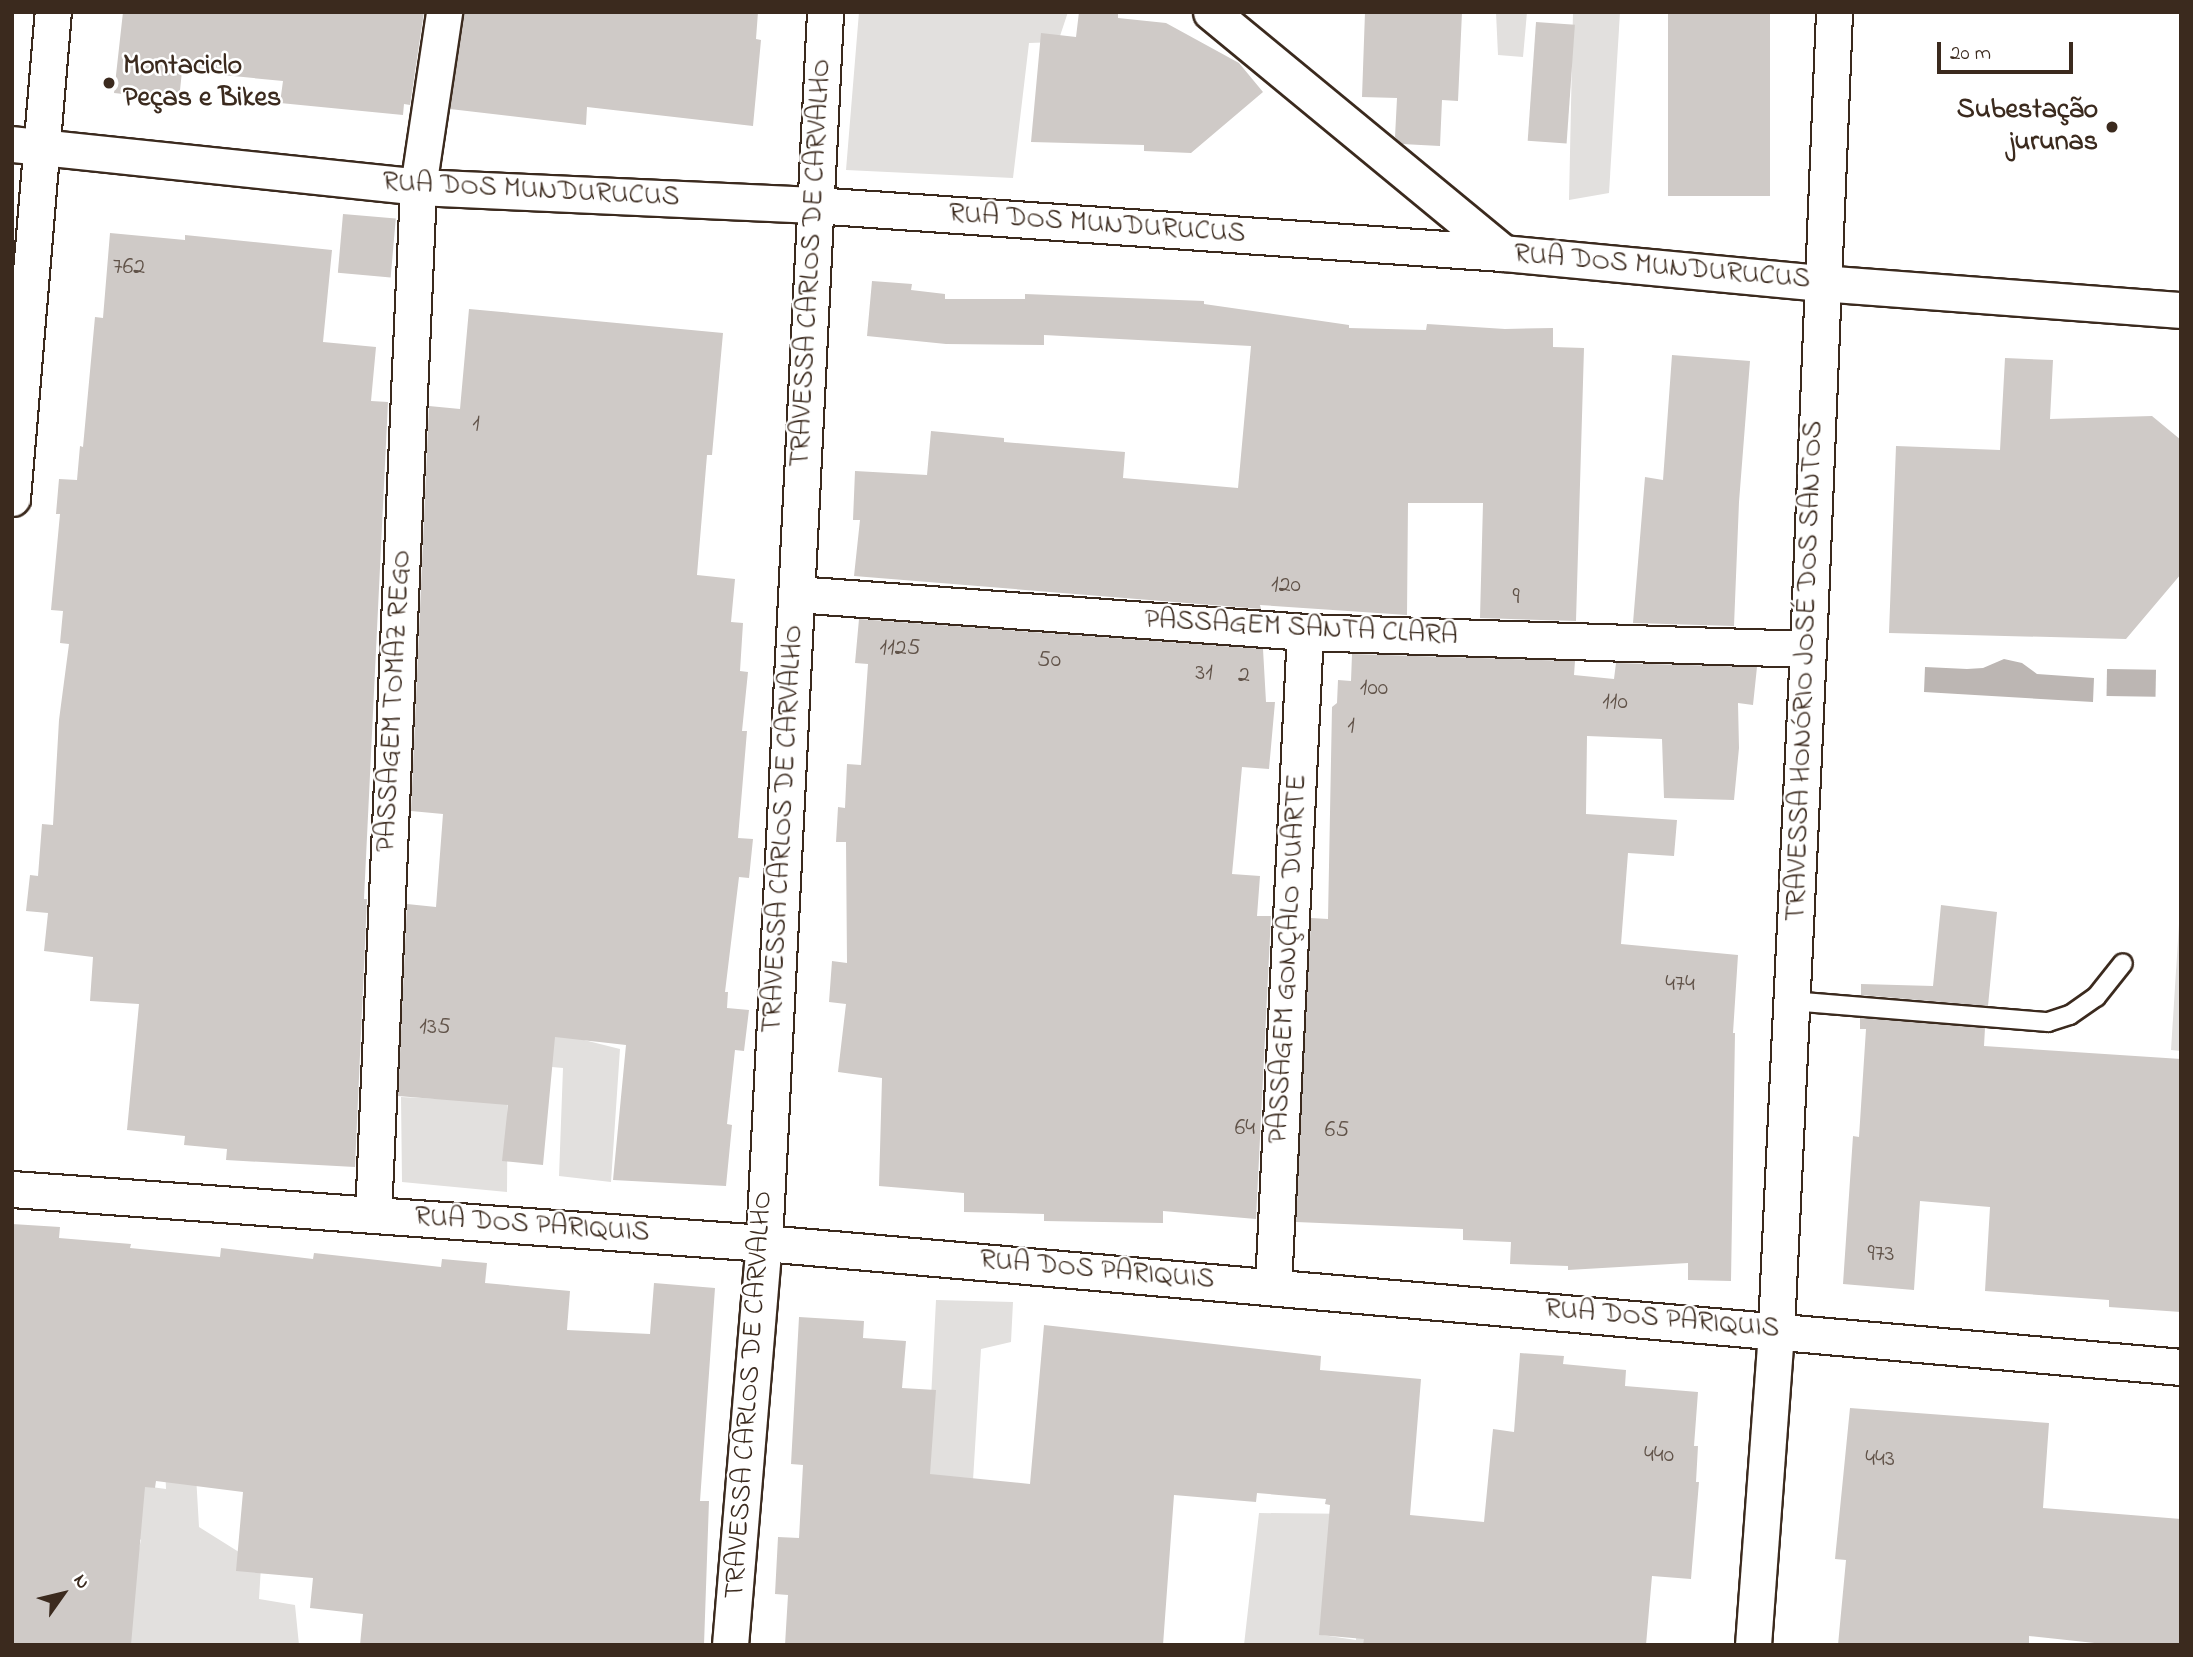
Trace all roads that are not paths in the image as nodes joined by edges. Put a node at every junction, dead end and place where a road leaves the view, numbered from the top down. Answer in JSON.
{"nodes":[{"id":1,"x":53,"y":12,"type":"edge"},
{"id":2,"x":444,"y":12,"type":"edge"},
{"id":3,"x":825,"y":12,"type":"edge"},
{"id":4,"x":1211,"y":12,"type":"edge"},
{"id":5,"x":1834,"y":12,"type":"edge"},
{"id":6,"x":26,"y":145,"type":"edge"},
{"id":7,"x":418,"y":187,"type":"junction"},
{"id":8,"x":814,"y":205,"type":"junction"},
{"id":9,"x":1503,"y":253,"type":"junction"},
{"id":10,"x":1821,"y":283,"type":"junction"},
{"id":11,"x":2181,"y":310,"type":"edge"},
{"id":12,"x":12,"y":498,"type":"edge"},
{"id":13,"x":796,"y":594,"type":"junction"},
{"id":14,"x":1305,"y":632,"type":"junction"},
{"id":15,"x":1808,"y":649,"type":"junction"},
{"id":16,"x":2123,"y":963,"type":"dead end"},
{"id":17,"x":1791,"y":1001,"type":"junction"},
{"id":18,"x":12,"y":1189,"type":"edge"},
{"id":19,"x":373,"y":1215,"type":"junction"},
{"id":20,"x":764,"y":1243,"type":"junction"},
{"id":21,"x":1273,"y":1286,"type":"junction"},
{"id":22,"x":1776,"y":1329,"type":"junction"},
{"id":23,"x":2181,"y":1367,"type":"edge"},
{"id":24,"x":730,"y":1645,"type":"edge"},
{"id":25,"x":1753,"y":1645,"type":"edge"}],
"edges":[{"from":1,"to":6,"type":"street"},
{"from":2,"to":7,"type":"street","name":"PASSAGEM TOMAZ REGO"},
{"from":3,"to":8,"type":"street","name":"TRAVESSA CARLOS DE CARVALHO"},
{"from":4,"to":9,"type":"street"},
{"from":5,"to":10,"type":"street","name":"TRAVESSA HONÓRIO JOSÉ DOS SANTOS"},
{"from":6,"to":7,"type":"street","name":"RUA DOS MUNDURUCUS"},
{"from":6,"to":12,"type":"street"},
{"from":7,"to":8,"type":"street","name":"RUA DOS MUNDURUCUS"},
{"from":7,"to":19,"type":"street","name":"PASSAGEM TOMAZ REGO"},
{"from":8,"to":9,"type":"street","name":"RUA DOS MUNDURUCUS"},
{"from":8,"to":13,"type":"street","name":"TRAVESSA CARLOS DE CARVALHO"},
{"from":9,"to":10,"type":"street","name":"RUA DOS MUNDURUCUS"},
{"from":10,"to":11,"type":"street","name":"RUA DOS MUNDURUCUS"},
{"from":10,"to":15,"type":"street","name":"TRAVESSA HONÓRIO JOSÉ DOS SANTOS"},
{"from":13,"to":14,"type":"street","name":"PASSAGEM SANTA CLARA"},
{"from":13,"to":20,"type":"street","name":"TRAVESSA CARLOS DE CARVALHO"},
{"from":14,"to":15,"type":"street","name":"PASSAGEM SANTA CLARA"},
{"from":14,"to":21,"type":"street","name":"PASSAGEM GONÇALO DUARTE"},
{"from":15,"to":17,"type":"street","name":"TRAVESSA HONÓRIO JOSÉ DOS SANTOS"},
{"from":16,"to":17,"type":"lane"},
{"from":17,"to":22,"type":"street","name":"TRAVESSA HONÓRIO JOSÉ DOS SANTOS"},
{"from":18,"to":19,"type":"street","name":"RUA DOS PARIQUIS"},
{"from":19,"to":20,"type":"street","name":"RUA DOS PARIQUIS"},
{"from":20,"to":21,"type":"street","name":"RUA DOS PARIQUIS"},
{"from":20,"to":24,"type":"street","name":"TRAVESSA CARLOS DE CARVALHO"},
{"from":21,"to":22,"type":"street","name":"RUA DOS PARIQUIS"},
{"from":22,"to":23,"type":"street","name":"RUA DOS PARIQUIS"},
{"from":22,"to":25,"type":"street","name":"TRAVESSA HONÓRIO JOSÉ DOS SANTOS"}]}
